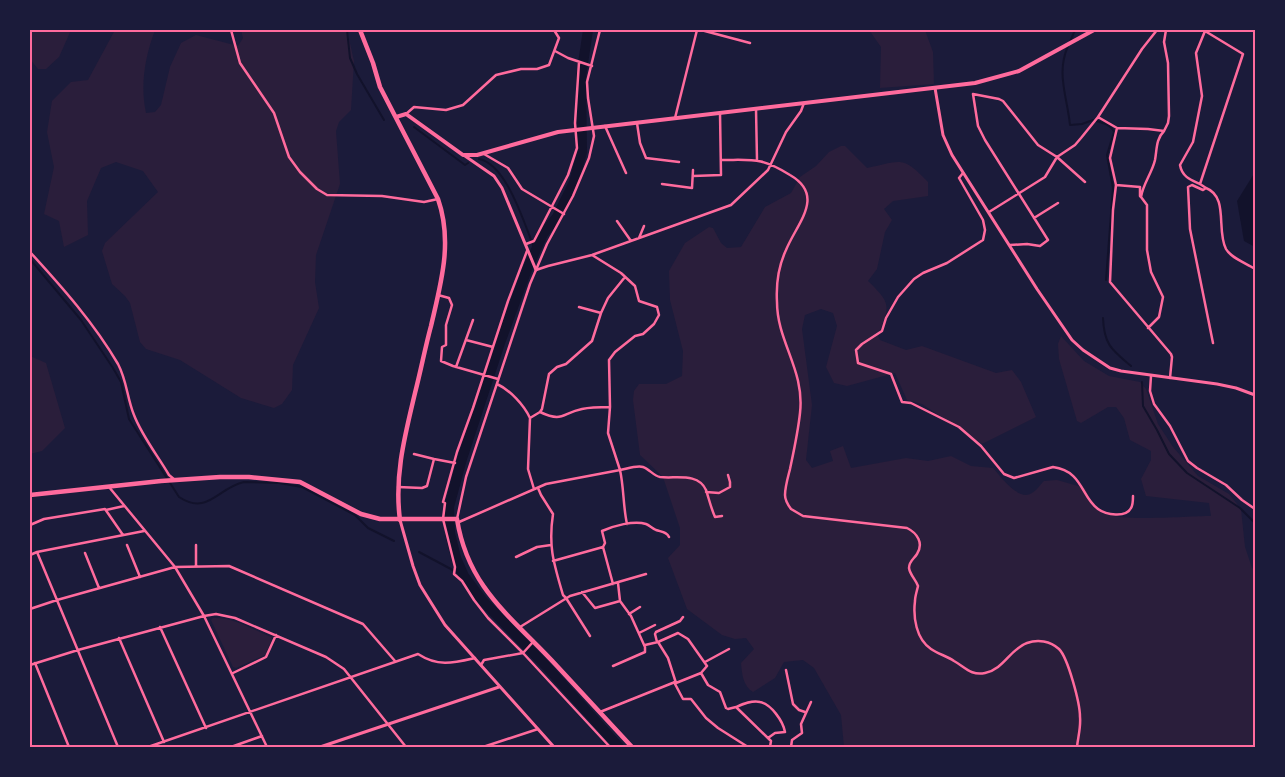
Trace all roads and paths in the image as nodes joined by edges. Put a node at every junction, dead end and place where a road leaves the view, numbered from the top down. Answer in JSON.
{"nodes":[{"id":1,"x":231,"y":30,"type":"edge"},
{"id":2,"x":360,"y":30,"type":"edge"},
{"id":3,"x":554,"y":30,"type":"edge"},
{"id":4,"x":600,"y":30,"type":"edge"},
{"id":5,"x":697,"y":30,"type":"edge"},
{"id":6,"x":701,"y":30,"type":"edge"},
{"id":7,"x":1094,"y":30,"type":"edge"},
{"id":8,"x":1157,"y":30,"type":"edge"},
{"id":9,"x":1166,"y":30,"type":"edge"},
{"id":10,"x":750,"y":43,"type":"dead end"},
{"id":11,"x":555,"y":51,"type":"junction"},
{"id":12,"x":579,"y":62,"type":"junction"},
{"id":13,"x":592,"y":66,"type":"junction"},
{"id":14,"x":935,"y":88,"type":"junction"},
{"id":15,"x":804,"y":103,"type":"junction"},
{"id":16,"x":756,"y":109,"type":"junction"},
{"id":17,"x":720,"y":113,"type":"junction"},
{"id":18,"x":406,"y":114,"type":"junction"},
{"id":19,"x":396,"y":117,"type":"junction"},
{"id":20,"x":1098,"y":117,"type":"junction"},
{"id":21,"x":675,"y":118,"type":"junction"},
{"id":22,"x":637,"y":123,"type":"junction"},
{"id":23,"x":605,"y":126,"type":"junction"},
{"id":24,"x":593,"y":128,"type":"junction"},
{"id":25,"x":1117,"y":128,"type":"junction"},
{"id":26,"x":575,"y":130,"type":"junction"},
{"id":27,"x":1164,"y":131,"type":"junction"},
{"id":28,"x":482,"y":153,"type":"junction"},
{"id":29,"x":463,"y":154,"type":"junction"},
{"id":30,"x":1057,"y":156,"type":"junction"},
{"id":31,"x":721,"y":160,"type":"junction"},
{"id":32,"x":757,"y":160,"type":"junction"},
{"id":33,"x":679,"y":162,"type":"dead end"},
{"id":34,"x":771,"y":164,"type":"junction"},
{"id":35,"x":693,"y":170,"type":"dead end"},
{"id":36,"x":963,"y":172,"type":"junction"},
{"id":37,"x":626,"y":173,"type":"dead end"},
{"id":38,"x":693,"y":176,"type":"junction"},
{"id":39,"x":1085,"y":182,"type":"dead end"},
{"id":40,"x":662,"y":184,"type":"dead end"},
{"id":41,"x":1200,"y":184,"type":"junction"},
{"id":42,"x":1116,"y":185,"type":"junction"},
{"id":43,"x":1206,"y":188,"type":"junction"},
{"id":44,"x":1018,"y":194,"type":"junction"},
{"id":45,"x":1141,"y":198,"type":"junction"},
{"id":46,"x":438,"y":199,"type":"junction"},
{"id":47,"x":1058,"y":203,"type":"dead end"},
{"id":48,"x":552,"y":206,"type":"junction"},
{"id":49,"x":989,"y":212,"type":"junction"},
{"id":50,"x":563,"y":214,"type":"junction"},
{"id":51,"x":1034,"y":218,"type":"junction"},
{"id":52,"x":618,"y":221,"type":"dead end"},
{"id":53,"x":644,"y":226,"type":"dead end"},
{"id":54,"x":640,"y":238,"type":"junction"},
{"id":55,"x":631,"y":241,"type":"junction"},
{"id":56,"x":527,"y":243,"type":"junction"},
{"id":57,"x":1010,"y":245,"type":"junction"},
{"id":58,"x":528,"y":249,"type":"junction"},
{"id":59,"x":30,"y":252,"type":"edge"},
{"id":60,"x":592,"y":255,"type":"junction"},
{"id":61,"x":1255,"y":269,"type":"edge"},
{"id":62,"x":536,"y":270,"type":"junction"},
{"id":63,"x":624,"y":277,"type":"junction"},
{"id":64,"x":438,"y":295,"type":"junction"},
{"id":65,"x":579,"y":307,"type":"dead end"},
{"id":66,"x":600,"y":313,"type":"junction"},
{"id":67,"x":473,"y":320,"type":"dead end"},
{"id":68,"x":1148,"y":328,"type":"junction"},
{"id":69,"x":466,"y":340,"type":"junction"},
{"id":70,"x":1213,"y":343,"type":"dead end"},
{"id":71,"x":493,"y":347,"type":"junction"},
{"id":72,"x":456,"y":367,"type":"junction"},
{"id":73,"x":484,"y":375,"type":"junction"},
{"id":74,"x":1151,"y":376,"type":"junction"},
{"id":75,"x":1170,"y":378,"type":"junction"},
{"id":76,"x":497,"y":379,"type":"junction"},
{"id":77,"x":497,"y":384,"type":"junction"},
{"id":78,"x":1255,"y":395,"type":"edge"},
{"id":79,"x":610,"y":407,"type":"junction"},
{"id":80,"x":540,"y":412,"type":"junction"},
{"id":81,"x":530,"y":418,"type":"junction"},
{"id":82,"x":414,"y":454,"type":"dead end"},
{"id":83,"x":434,"y":459,"type":"junction"},
{"id":84,"x":455,"y":463,"type":"junction"},
{"id":85,"x":620,"y":470,"type":"junction"},
{"id":86,"x":728,"y":475,"type":"dead end"},
{"id":87,"x":174,"y":480,"type":"junction"},
{"id":88,"x":398,"y":486,"type":"junction"},
{"id":89,"x":109,"y":487,"type":"junction"},
{"id":90,"x":538,"y":488,"type":"junction"},
{"id":91,"x":534,"y":489,"type":"junction"},
{"id":92,"x":706,"y":492,"type":"junction"},
{"id":93,"x":30,"y":495,"type":"edge"},
{"id":94,"x":1133,"y":496,"type":"dead end"},
{"id":95,"x":124,"y":506,"type":"junction"},
{"id":96,"x":1255,"y":509,"type":"edge"},
{"id":97,"x":106,"y":510,"type":"junction"},
{"id":98,"x":722,"y":516,"type":"dead end"},
{"id":99,"x":444,"y":519,"type":"junction"},
{"id":100,"x":400,"y":520,"type":"junction"},
{"id":101,"x":458,"y":520,"type":"junction"},
{"id":102,"x":627,"y":524,"type":"junction"},
{"id":103,"x":30,"y":525,"type":"edge"},
{"id":104,"x":144,"y":531,"type":"junction"},
{"id":105,"x":123,"y":535,"type":"junction"},
{"id":106,"x":670,"y":537,"type":"dead end"},
{"id":107,"x":127,"y":545,"type":"dead end"},
{"id":108,"x":196,"y":545,"type":"dead end"},
{"id":109,"x":551,"y":545,"type":"junction"},
{"id":110,"x":603,"y":547,"type":"junction"},
{"id":111,"x":37,"y":552,"type":"junction"},
{"id":112,"x":85,"y":553,"type":"dead end"},
{"id":113,"x":30,"y":555,"type":"edge"},
{"id":114,"x":516,"y":558,"type":"dead end"},
{"id":115,"x":553,"y":561,"type":"junction"},
{"id":116,"x":196,"y":566,"type":"junction"},
{"id":117,"x":175,"y":567,"type":"junction"},
{"id":118,"x":646,"y":574,"type":"dead end"},
{"id":119,"x":140,"y":577,"type":"junction"},
{"id":120,"x":618,"y":583,"type":"junction"},
{"id":121,"x":613,"y":584,"type":"junction"},
{"id":122,"x":99,"y":588,"type":"junction"},
{"id":123,"x":582,"y":592,"type":"junction"},
{"id":124,"x":566,"y":598,"type":"junction"},
{"id":125,"x":57,"y":600,"type":"junction"},
{"id":126,"x":620,"y":601,"type":"junction"},
{"id":127,"x":640,"y":607,"type":"dead end"},
{"id":128,"x":30,"y":609,"type":"edge"},
{"id":129,"x":629,"y":614,"type":"junction"},
{"id":130,"x":204,"y":616,"type":"junction"},
{"id":131,"x":683,"y":617,"type":"dead end"},
{"id":132,"x":655,"y":625,"type":"dead end"},
{"id":133,"x":160,"y":627,"type":"junction"},
{"id":134,"x":519,"y":628,"type":"junction"},
{"id":135,"x":639,"y":633,"type":"junction"},
{"id":136,"x":276,"y":635,"type":"junction"},
{"id":137,"x":590,"y":636,"type":"dead end"},
{"id":138,"x":119,"y":638,"type":"junction"},
{"id":139,"x":533,"y":642,"type":"junction"},
{"id":140,"x":657,"y":642,"type":"junction"},
{"id":141,"x":645,"y":644,"type":"junction"},
{"id":142,"x":729,"y":649,"type":"dead end"},
{"id":143,"x":78,"y":650,"type":"junction"},
{"id":144,"x":523,"y":653,"type":"junction"},
{"id":145,"x":476,"y":658,"type":"junction"},
{"id":146,"x":395,"y":661,"type":"junction"},
{"id":147,"x":705,"y":662,"type":"junction"},
{"id":148,"x":36,"y":663,"type":"junction"},
{"id":149,"x":481,"y":664,"type":"junction"},
{"id":150,"x":30,"y":665,"type":"edge"},
{"id":151,"x":613,"y":666,"type":"dead end"},
{"id":152,"x":786,"y":670,"type":"dead end"},
{"id":153,"x":232,"y":673,"type":"junction"},
{"id":154,"x":701,"y":673,"type":"junction"},
{"id":155,"x":351,"y":677,"type":"junction"},
{"id":156,"x":675,"y":682,"type":"junction"},
{"id":157,"x":499,"y":687,"type":"junction"},
{"id":158,"x":811,"y":702,"type":"dead end"},
{"id":159,"x":736,"y":707,"type":"junction"},
{"id":160,"x":251,"y":712,"type":"junction"},
{"id":161,"x":600,"y":712,"type":"junction"},
{"id":162,"x":805,"y":712,"type":"junction"},
{"id":163,"x":388,"y":724,"type":"junction"},
{"id":164,"x":206,"y":728,"type":"junction"},
{"id":165,"x":538,"y":729,"type":"junction"},
{"id":166,"x":262,"y":736,"type":"junction"},
{"id":167,"x":768,"y":738,"type":"junction"},
{"id":168,"x":164,"y":742,"type":"junction"},
{"id":169,"x":69,"y":747,"type":"edge"},
{"id":170,"x":118,"y":747,"type":"edge"},
{"id":171,"x":148,"y":747,"type":"edge"},
{"id":172,"x":231,"y":747,"type":"edge"},
{"id":173,"x":268,"y":747,"type":"edge"},
{"id":174,"x":320,"y":747,"type":"edge"},
{"id":175,"x":406,"y":747,"type":"edge"},
{"id":176,"x":483,"y":747,"type":"edge"},
{"id":177,"x":554,"y":747,"type":"edge"},
{"id":178,"x":610,"y":747,"type":"edge"},
{"id":179,"x":632,"y":747,"type":"edge"},
{"id":180,"x":748,"y":747,"type":"edge"},
{"id":181,"x":770,"y":747,"type":"edge"},
{"id":182,"x":782,"y":747,"type":"edge"},
{"id":183,"x":792,"y":747,"type":"edge"},
{"id":184,"x":1077,"y":747,"type":"edge"}],
"edges":[{"from":1,"to":46,"type":"street"},
{"from":2,"to":19,"type":"main road"},
{"from":3,"to":11,"type":"street"},
{"from":4,"to":13,"type":"street"},
{"from":5,"to":21,"type":"street"},
{"from":6,"to":10,"type":"street"},
{"from":7,"to":14,"type":"main road"},
{"from":8,"to":20,"type":"street"},
{"from":9,"to":27,"type":"street"},
{"from":11,"to":12,"type":"street"},
{"from":11,"to":18,"type":"street"},
{"from":12,"to":13,"type":"street"},
{"from":12,"to":26,"type":"street"},
{"from":13,"to":24,"type":"street"},
{"from":14,"to":15,"type":"main road"},
{"from":14,"to":36,"type":"street"},
{"from":15,"to":16,"type":"main road"},
{"from":15,"to":34,"type":"street"},
{"from":16,"to":17,"type":"main road"},
{"from":16,"to":32,"type":"street"},
{"from":17,"to":21,"type":"main road"},
{"from":17,"to":31,"type":"street"},
{"from":18,"to":19,"type":"main road"},
{"from":18,"to":29,"type":"main road"},
{"from":19,"to":46,"type":"main road"},
{"from":20,"to":25,"type":"street"},
{"from":20,"to":30,"type":"street"},
{"from":21,"to":22,"type":"main road"},
{"from":22,"to":23,"type":"main road"},
{"from":22,"to":33,"type":"street"},
{"from":23,"to":24,"type":"main road"},
{"from":23,"to":37,"type":"street"},
{"from":24,"to":26,"type":"main road"},
{"from":24,"to":50,"type":"street"},
{"from":25,"to":27,"type":"street"},
{"from":25,"to":42,"type":"street"},
{"from":26,"to":28,"type":"main road"},
{"from":26,"to":48,"type":"street"},
{"from":27,"to":45,"type":"street"},
{"from":28,"to":29,"type":"main road"},
{"from":28,"to":48,"type":"street"},
{"from":29,"to":56,"type":"street"},
{"from":30,"to":39,"type":"street"},
{"from":30,"to":44,"type":"street"},
{"from":30,"to":44,"type":"street"},
{"from":31,"to":32,"type":"street"},
{"from":31,"to":38,"type":"street"},
{"from":32,"to":34,"type":"street"},
{"from":34,"to":54,"type":"street"},
{"from":34,"to":184,"type":"street"},
{"from":35,"to":38,"type":"street"},
{"from":36,"to":49,"type":"street"},
{"from":36,"to":94,"type":"street"},
{"from":38,"to":40,"type":"street"},
{"from":41,"to":41,"type":"street"},
{"from":41,"to":43,"type":"street"},
{"from":42,"to":45,"type":"street"},
{"from":42,"to":68,"type":"street"},
{"from":43,"to":61,"type":"street"},
{"from":43,"to":70,"type":"street"},
{"from":44,"to":49,"type":"street"},
{"from":44,"to":51,"type":"street"},
{"from":45,"to":68,"type":"street"},
{"from":46,"to":64,"type":"main road"},
{"from":47,"to":51,"type":"street"},
{"from":48,"to":50,"type":"street"},
{"from":48,"to":56,"type":"street"},
{"from":49,"to":57,"type":"street"},
{"from":50,"to":62,"type":"street"},
{"from":51,"to":57,"type":"street"},
{"from":52,"to":55,"type":"street"},
{"from":53,"to":54,"type":"street"},
{"from":54,"to":55,"type":"street"},
{"from":55,"to":60,"type":"street"},
{"from":56,"to":58,"type":"street"},
{"from":57,"to":74,"type":"street"},
{"from":58,"to":62,"type":"street"},
{"from":58,"to":71,"type":"street"},
{"from":59,"to":87,"type":"street"},
{"from":60,"to":62,"type":"street"},
{"from":60,"to":63,"type":"street"},
{"from":62,"to":76,"type":"street"},
{"from":63,"to":66,"type":"street"},
{"from":63,"to":79,"type":"street"},
{"from":64,"to":72,"type":"street"},
{"from":64,"to":88,"type":"main road"},
{"from":65,"to":66,"type":"street"},
{"from":66,"to":80,"type":"street"},
{"from":67,"to":69,"type":"street"},
{"from":68,"to":75,"type":"street"},
{"from":69,"to":71,"type":"street"},
{"from":69,"to":72,"type":"street"},
{"from":71,"to":73,"type":"street"},
{"from":72,"to":73,"type":"street"},
{"from":73,"to":76,"type":"street"},
{"from":73,"to":84,"type":"street"},
{"from":74,"to":75,"type":"street"},
{"from":74,"to":96,"type":"street"},
{"from":75,"to":78,"type":"street"},
{"from":76,"to":77,"type":"street"},
{"from":77,"to":81,"type":"street"},
{"from":77,"to":101,"type":"street"},
{"from":79,"to":80,"type":"street"},
{"from":79,"to":85,"type":"street"},
{"from":80,"to":81,"type":"street"},
{"from":81,"to":91,"type":"street"},
{"from":82,"to":83,"type":"street"},
{"from":83,"to":84,"type":"street"},
{"from":83,"to":88,"type":"street"},
{"from":84,"to":99,"type":"street"},
{"from":85,"to":90,"type":"street"},
{"from":85,"to":92,"type":"street"},
{"from":85,"to":102,"type":"street"},
{"from":86,"to":92,"type":"street"},
{"from":87,"to":89,"type":"main road"},
{"from":87,"to":100,"type":"main road"},
{"from":88,"to":100,"type":"main road"},
{"from":89,"to":93,"type":"main road"},
{"from":89,"to":95,"type":"street"},
{"from":90,"to":91,"type":"street"},
{"from":90,"to":109,"type":"street"},
{"from":91,"to":101,"type":"street"},
{"from":92,"to":98,"type":"street"},
{"from":95,"to":97,"type":"street"},
{"from":95,"to":104,"type":"street"},
{"from":97,"to":103,"type":"street"},
{"from":97,"to":105,"type":"street"},
{"from":99,"to":100,"type":"main road"},
{"from":99,"to":101,"type":"main road"},
{"from":99,"to":144,"type":"street"},
{"from":100,"to":145,"type":"street"},
{"from":101,"to":134,"type":"main road"},
{"from":102,"to":106,"type":"street"},
{"from":102,"to":110,"type":"street"},
{"from":104,"to":105,"type":"street"},
{"from":104,"to":117,"type":"street"},
{"from":105,"to":111,"type":"street"},
{"from":107,"to":119,"type":"street"},
{"from":108,"to":116,"type":"street"},
{"from":109,"to":114,"type":"street"},
{"from":109,"to":115,"type":"street"},
{"from":110,"to":115,"type":"street"},
{"from":110,"to":121,"type":"street"},
{"from":111,"to":113,"type":"street"},
{"from":111,"to":125,"type":"street"},
{"from":112,"to":122,"type":"street"},
{"from":115,"to":124,"type":"street"},
{"from":116,"to":117,"type":"street"},
{"from":116,"to":146,"type":"street"},
{"from":117,"to":119,"type":"street"},
{"from":117,"to":130,"type":"street"},
{"from":118,"to":120,"type":"street"},
{"from":119,"to":122,"type":"street"},
{"from":120,"to":121,"type":"street"},
{"from":120,"to":126,"type":"street"},
{"from":121,"to":123,"type":"street"},
{"from":122,"to":125,"type":"street"},
{"from":123,"to":124,"type":"street"},
{"from":123,"to":126,"type":"street"},
{"from":124,"to":134,"type":"street"},
{"from":124,"to":137,"type":"street"},
{"from":125,"to":128,"type":"street"},
{"from":125,"to":143,"type":"street"},
{"from":126,"to":129,"type":"street"},
{"from":127,"to":129,"type":"street"},
{"from":129,"to":135,"type":"street"},
{"from":130,"to":133,"type":"street"},
{"from":130,"to":136,"type":"street"},
{"from":130,"to":153,"type":"street"},
{"from":131,"to":140,"type":"street"},
{"from":132,"to":135,"type":"street"},
{"from":133,"to":138,"type":"street"},
{"from":133,"to":164,"type":"street"},
{"from":134,"to":139,"type":"main road"},
{"from":135,"to":141,"type":"street"},
{"from":136,"to":153,"type":"street"},
{"from":136,"to":155,"type":"street"},
{"from":138,"to":143,"type":"street"},
{"from":138,"to":168,"type":"street"},
{"from":139,"to":144,"type":"street"},
{"from":139,"to":161,"type":"main road"},
{"from":140,"to":141,"type":"street"},
{"from":140,"to":147,"type":"street"},
{"from":140,"to":156,"type":"street"},
{"from":141,"to":151,"type":"street"},
{"from":142,"to":147,"type":"street"},
{"from":143,"to":148,"type":"street"},
{"from":143,"to":170,"type":"street"},
{"from":144,"to":149,"type":"street"},
{"from":144,"to":178,"type":"street"},
{"from":145,"to":146,"type":"street"},
{"from":145,"to":149,"type":"street"},
{"from":146,"to":155,"type":"street"},
{"from":147,"to":154,"type":"street"},
{"from":148,"to":150,"type":"street"},
{"from":148,"to":169,"type":"street"},
{"from":149,"to":157,"type":"street"},
{"from":152,"to":162,"type":"street"},
{"from":153,"to":160,"type":"street"},
{"from":154,"to":156,"type":"street"},
{"from":154,"to":159,"type":"street"},
{"from":155,"to":160,"type":"street"},
{"from":155,"to":163,"type":"street"},
{"from":156,"to":161,"type":"street"},
{"from":156,"to":180,"type":"street"},
{"from":157,"to":163,"type":"street"},
{"from":157,"to":165,"type":"street"},
{"from":158,"to":162,"type":"street"},
{"from":159,"to":167,"type":"street"},
{"from":159,"to":167,"type":"street"},
{"from":160,"to":164,"type":"street"},
{"from":160,"to":166,"type":"street"},
{"from":161,"to":179,"type":"main road"},
{"from":162,"to":183,"type":"street"},
{"from":163,"to":174,"type":"street"},
{"from":163,"to":175,"type":"street"},
{"from":164,"to":168,"type":"street"},
{"from":165,"to":176,"type":"street"},
{"from":165,"to":177,"type":"street"},
{"from":166,"to":172,"type":"street"},
{"from":166,"to":173,"type":"street"},
{"from":167,"to":181,"type":"street"},
{"from":168,"to":171,"type":"street"},
{"from":182,"to":183,"type":"street"}]}
